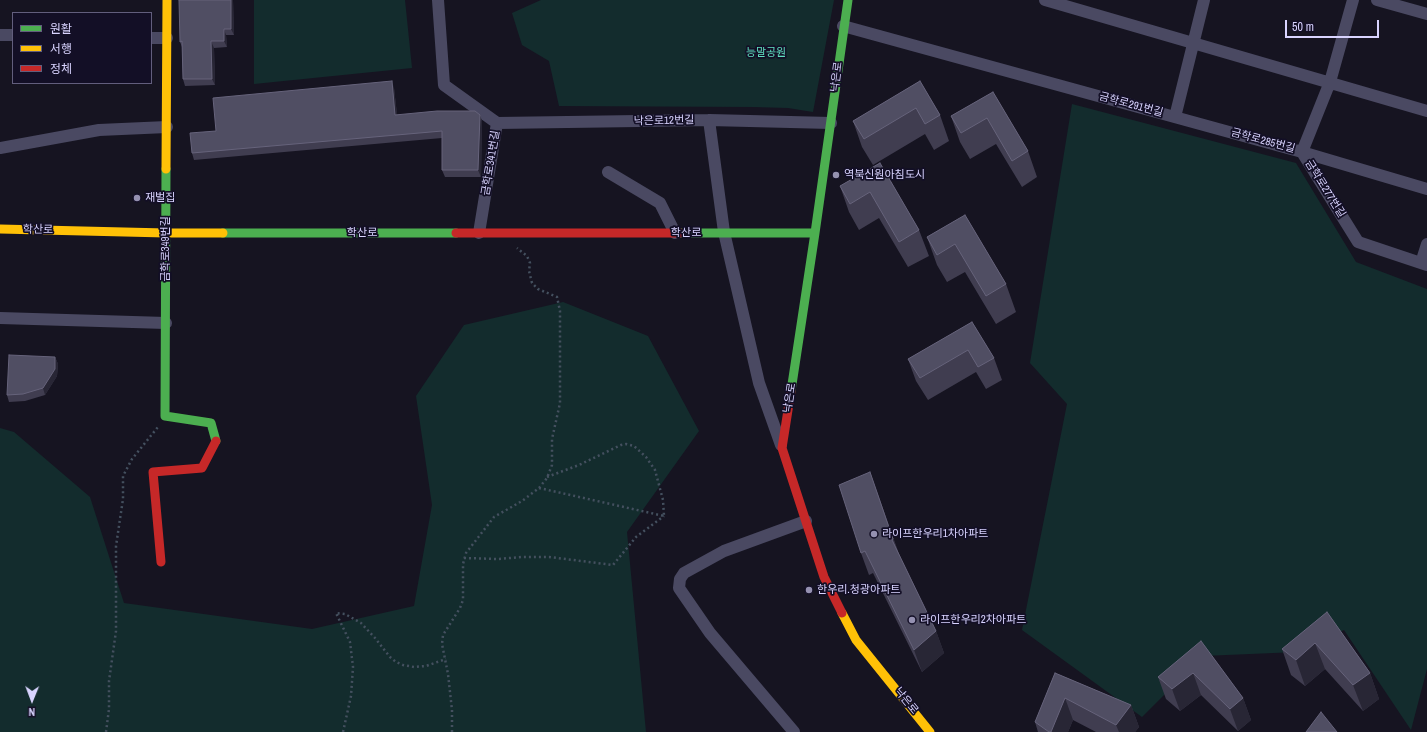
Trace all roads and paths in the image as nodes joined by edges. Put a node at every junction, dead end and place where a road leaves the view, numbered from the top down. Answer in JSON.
{"nodes":[{"id":1,"x":167,"y":0,"type":"edge"},
{"id":2,"x":438,"y":0,"type":"edge"},
{"id":3,"x":848,"y":0,"type":"edge"},
{"id":4,"x":1045,"y":0,"type":"edge"},
{"id":5,"x":1204,"y":0,"type":"edge"},
{"id":6,"x":1353,"y":0,"type":"edge"},
{"id":7,"x":1377,"y":0,"type":"edge"},
{"id":8,"x":1427,"y":14,"type":"edge"},
{"id":9,"x":843,"y":26,"type":"junction"},
{"id":10,"x":0,"y":35,"type":"edge"},
{"id":11,"x":12,"y":35,"type":"edge"},
{"id":12,"x":152,"y":38,"type":"edge"},
{"id":13,"x":167,"y":38,"type":"junction"},
{"id":14,"x":1194,"y":43,"type":"junction"},
{"id":15,"x":1330,"y":82,"type":"junction"},
{"id":16,"x":1427,"y":111,"type":"edge"},
{"id":17,"x":1175,"y":117,"type":"junction"},
{"id":18,"x":709,"y":120,"type":"junction"},
{"id":19,"x":498,"y":123,"type":"junction"},
{"id":20,"x":831,"y":124,"type":"junction"},
{"id":21,"x":167,"y":127,"type":"junction"},
{"id":22,"x":0,"y":148,"type":"edge"},
{"id":23,"x":1302,"y":152,"type":"junction"},
{"id":24,"x":608,"y":172,"type":"dead end"},
{"id":25,"x":1427,"y":189,"type":"edge"},
{"id":26,"x":0,"y":229,"type":"edge"},
{"id":27,"x":724,"y":232,"type":"junction"},
{"id":28,"x":166,"y":233,"type":"junction"},
{"id":29,"x":479,"y":233,"type":"junction"},
{"id":30,"x":505,"y":233,"type":"junction"},
{"id":31,"x":675,"y":233,"type":"junction"},
{"id":32,"x":815,"y":233,"type":"junction"},
{"id":33,"x":1427,"y":244,"type":"edge"},
{"id":34,"x":1424,"y":264,"type":"edge"},
{"id":35,"x":0,"y":318,"type":"edge"},
{"id":36,"x":166,"y":323,"type":"junction"},
{"id":37,"x":166,"y":416,"type":"junction"},
{"id":38,"x":782,"y":448,"type":"junction"},
{"id":39,"x":547,"y":478,"type":"junction"},
{"id":40,"x":539,"y":488,"type":"junction"},
{"id":41,"x":664,"y":516,"type":"junction"},
{"id":42,"x":806,"y":521,"type":"junction"},
{"id":43,"x":464,"y":558,"type":"junction"},
{"id":44,"x":161,"y":562,"type":"dead end"},
{"id":45,"x":446,"y":659,"type":"junction"},
{"id":46,"x":106,"y":732,"type":"edge"},
{"id":47,"x":343,"y":732,"type":"edge"},
{"id":48,"x":452,"y":732,"type":"edge"},
{"id":49,"x":794,"y":732,"type":"edge"},
{"id":50,"x":930,"y":732,"type":"edge"}],
"edges":[{"from":1,"to":13,"type":"street","name":"금학로349번길"},
{"from":2,"to":19,"type":"street","name":"금학로341번길"},
{"from":3,"to":9,"type":"street","name":"낙은로"},
{"from":4,"to":14,"type":"street"},
{"from":5,"to":14,"type":"street","name":"금학로291번길"},
{"from":6,"to":15,"type":"street","name":"금학로285번길"},
{"from":7,"to":8,"type":"street"},
{"from":9,"to":17,"type":"street","name":"금학로291번길"},
{"from":9,"to":20,"type":"street","name":"낙은로"},
{"from":10,"to":11,"type":"street"},
{"from":12,"to":13,"type":"street"},
{"from":13,"to":21,"type":"street","name":"금학로349번길"},
{"from":14,"to":15,"type":"street"},
{"from":14,"to":17,"type":"street","name":"금학로291번길"},
{"from":15,"to":16,"type":"street"},
{"from":15,"to":23,"type":"street","name":"금학로285번길"},
{"from":17,"to":23,"type":"street","name":"금학로285번길"},
{"from":18,"to":19,"type":"street","name":"낙은로12번길"},
{"from":18,"to":20,"type":"street","name":"낙은로12번길"},
{"from":18,"to":27,"type":"street"},
{"from":19,"to":29,"type":"street","name":"금학로341번길"},
{"from":20,"to":32,"type":"street","name":"낙은로"},
{"from":21,"to":22,"type":"street"},
{"from":21,"to":28,"type":"street","name":"금학로349번길"},
{"from":23,"to":25,"type":"street","name":"금학로277번길"},
{"from":23,"to":34,"type":"street","name":"금학로277번길"},
{"from":24,"to":31,"type":"street"},
{"from":26,"to":28,"type":"street","name":"학산로"},
{"from":27,"to":31,"type":"street","name":"학산로"},
{"from":27,"to":32,"type":"street","name":"학산로"},
{"from":27,"to":38,"type":"street"},
{"from":28,"to":29,"type":"street","name":"학산로"},
{"from":28,"to":36,"type":"street","name":"금학로349번길"},
{"from":29,"to":30,"type":"street","name":"학산로"},
{"from":30,"to":31,"type":"street","name":"학산로"},
{"from":30,"to":39,"type":"path"},
{"from":32,"to":38,"type":"street","name":"낙은로"},
{"from":33,"to":34,"type":"street","name":"금학로277번길"},
{"from":35,"to":36,"type":"street"},
{"from":36,"to":37,"type":"street","name":"금학로349번길"},
{"from":37,"to":44,"type":"street"},
{"from":37,"to":46,"type":"path"},
{"from":38,"to":42,"type":"street","name":"낙은로"},
{"from":39,"to":40,"type":"path"},
{"from":39,"to":41,"type":"path"},
{"from":40,"to":41,"type":"path"},
{"from":40,"to":43,"type":"path"},
{"from":41,"to":43,"type":"path"},
{"from":42,"to":49,"type":"street"},
{"from":42,"to":50,"type":"street","name":"낙은로"},
{"from":43,"to":45,"type":"path"},
{"from":45,"to":47,"type":"path"},
{"from":45,"to":48,"type":"path"}]}
